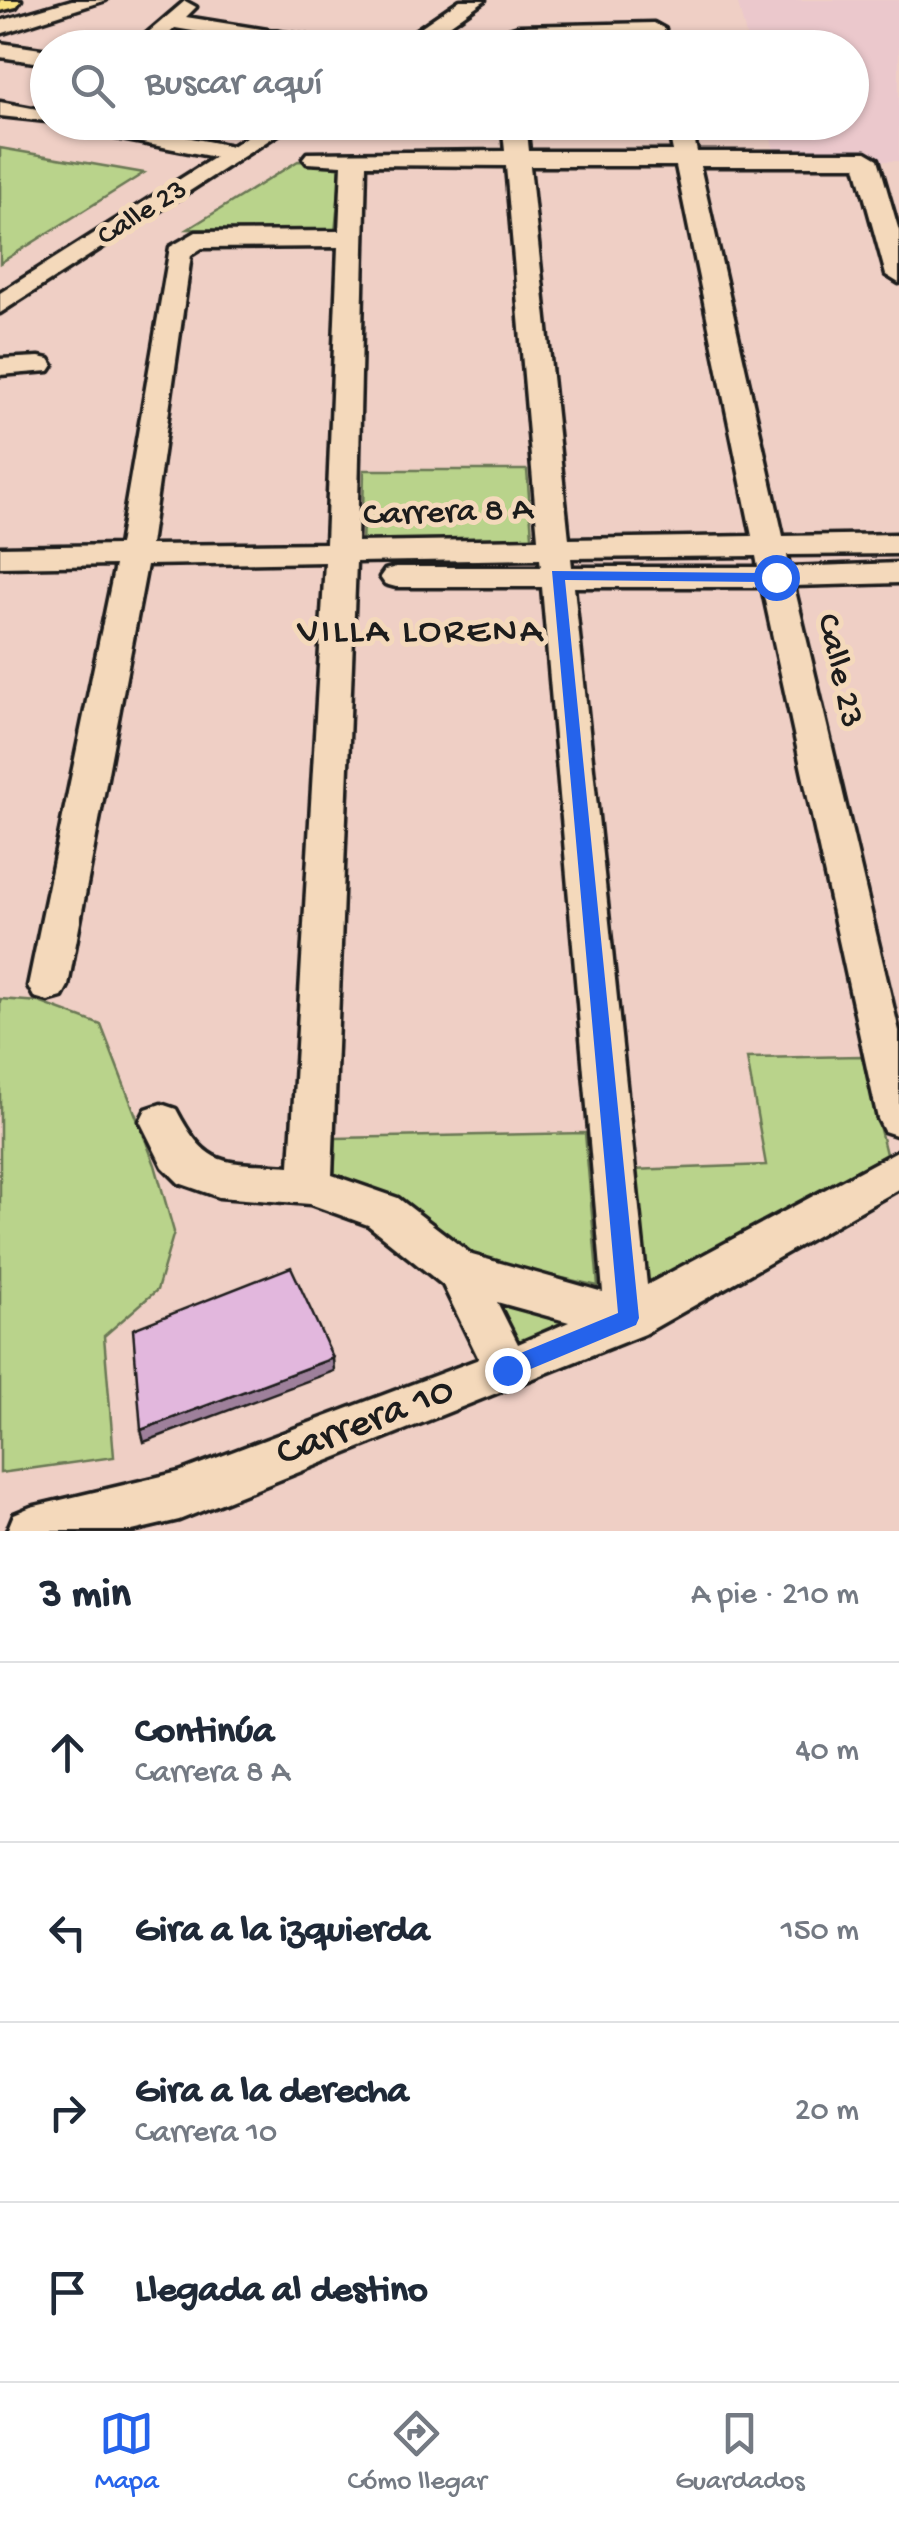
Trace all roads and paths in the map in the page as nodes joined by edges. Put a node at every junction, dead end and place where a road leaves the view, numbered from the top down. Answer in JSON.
{"nodes":[{"id":1,"x":95,"y":0,"type":"edge"},
{"id":2,"x":193,"y":0,"type":"edge"},
{"id":3,"x":474,"y":0,"type":"edge"},
{"id":4,"x":170,"y":21,"type":"junction"},
{"id":5,"x":0,"y":28,"type":"edge"},
{"id":6,"x":160,"y":30,"type":"edge"},
{"id":7,"x":225,"y":30,"type":"edge"},
{"id":8,"x":429,"y":30,"type":"edge"},
{"id":9,"x":0,"y":50,"type":"edge"},
{"id":10,"x":30,"y":54,"type":"edge"},
{"id":11,"x":0,"y":110,"type":"edge"},
{"id":12,"x":30,"y":115,"type":"edge"},
{"id":13,"x":164,"y":140,"type":"edge"},
{"id":14,"x":259,"y":140,"type":"edge"},
{"id":15,"x":516,"y":140,"type":"edge"},
{"id":16,"x":684,"y":140,"type":"edge"},
{"id":17,"x":238,"y":154,"type":"junction"},
{"id":18,"x":315,"y":158,"type":"dead end"},
{"id":19,"x":354,"y":159,"type":"junction"},
{"id":20,"x":689,"y":159,"type":"junction"},
{"id":21,"x":519,"y":160,"type":"junction"},
{"id":22,"x":352,"y":239,"type":"junction"},
{"id":23,"x":899,"y":275,"type":"edge"},
{"id":24,"x":0,"y":304,"type":"edge"},
{"id":25,"x":39,"y":365,"type":"dead end"},
{"id":26,"x":0,"y":367,"type":"edge"},
{"id":27,"x":899,"y":544,"type":"edge"},
{"id":28,"x":0,"y":557,"type":"edge"},
{"id":29,"x":555,"y":561,"type":"junction"},
{"id":30,"x":773,"y":562,"type":"junction"},
{"id":31,"x":339,"y":566,"type":"junction"},
{"id":32,"x":131,"y":568,"type":"junction"},
{"id":33,"x":899,"y":572,"type":"edge"},
{"id":34,"x":0,"y":582,"type":"edge"},
{"id":35,"x":48,"y":986,"type":"dead end"},
{"id":36,"x":899,"y":1120,"type":"edge"},
{"id":37,"x":160,"y":1121,"type":"dead end"},
{"id":38,"x":899,"y":1168,"type":"edge"},
{"id":39,"x":310,"y":1186,"type":"junction"},
{"id":40,"x":459,"y":1271,"type":"junction"},
{"id":41,"x":628,"y":1318,"type":"junction"},
{"id":42,"x":507,"y":1370,"type":"junction"},
{"id":43,"x":31,"y":1531,"type":"edge"}],
"edges":[{"from":1,"to":5,"type":"street"},
{"from":2,"to":4,"type":"street"},
{"from":3,"to":8,"type":"street"},
{"from":4,"to":6,"type":"street"},
{"from":4,"to":7,"type":"street"},
{"from":9,"to":10,"type":"street"},
{"from":11,"to":12,"type":"street"},
{"from":13,"to":17,"type":"street"},
{"from":14,"to":17,"type":"street","name":"Calle 23"},
{"from":15,"to":21,"type":"street"},
{"from":16,"to":20,"type":"street","name":"Calle 23"},
{"from":17,"to":24,"type":"street","name":"Calle 23"},
{"from":18,"to":19,"type":"street"},
{"from":19,"to":21,"type":"street"},
{"from":19,"to":22,"type":"street"},
{"from":20,"to":21,"type":"street"},
{"from":20,"to":23,"type":"street"},
{"from":20,"to":30,"type":"street","name":"Calle 23"},
{"from":21,"to":29,"type":"street"},
{"from":22,"to":31,"type":"street"},
{"from":22,"to":32,"type":"street"},
{"from":25,"to":26,"type":"street"},
{"from":27,"to":30,"type":"street","name":"Carrera 8 A"},
{"from":28,"to":32,"type":"street","name":"Carrera 8 A"},
{"from":29,"to":30,"type":"street","name":"Carrera 8 A"},
{"from":29,"to":31,"type":"street","name":"Carrera 8 A"},
{"from":29,"to":41,"type":"street"},
{"from":30,"to":33,"type":"street","name":"Carrera 8 A"},
{"from":30,"to":36,"type":"street","name":"Calle 23"},
{"from":31,"to":32,"type":"street","name":"Carrera 8 A"},
{"from":31,"to":39,"type":"street"},
{"from":32,"to":34,"type":"street","name":"Carrera 8 A"},
{"from":32,"to":35,"type":"street"},
{"from":37,"to":39,"type":"street"},
{"from":38,"to":41,"type":"street","name":"Carrera 10"},
{"from":39,"to":40,"type":"street"},
{"from":40,"to":41,"type":"street"},
{"from":40,"to":42,"type":"street"},
{"from":41,"to":42,"type":"street","name":"Carrera 10"},
{"from":42,"to":43,"type":"street","name":"Carrera 10"}]}
